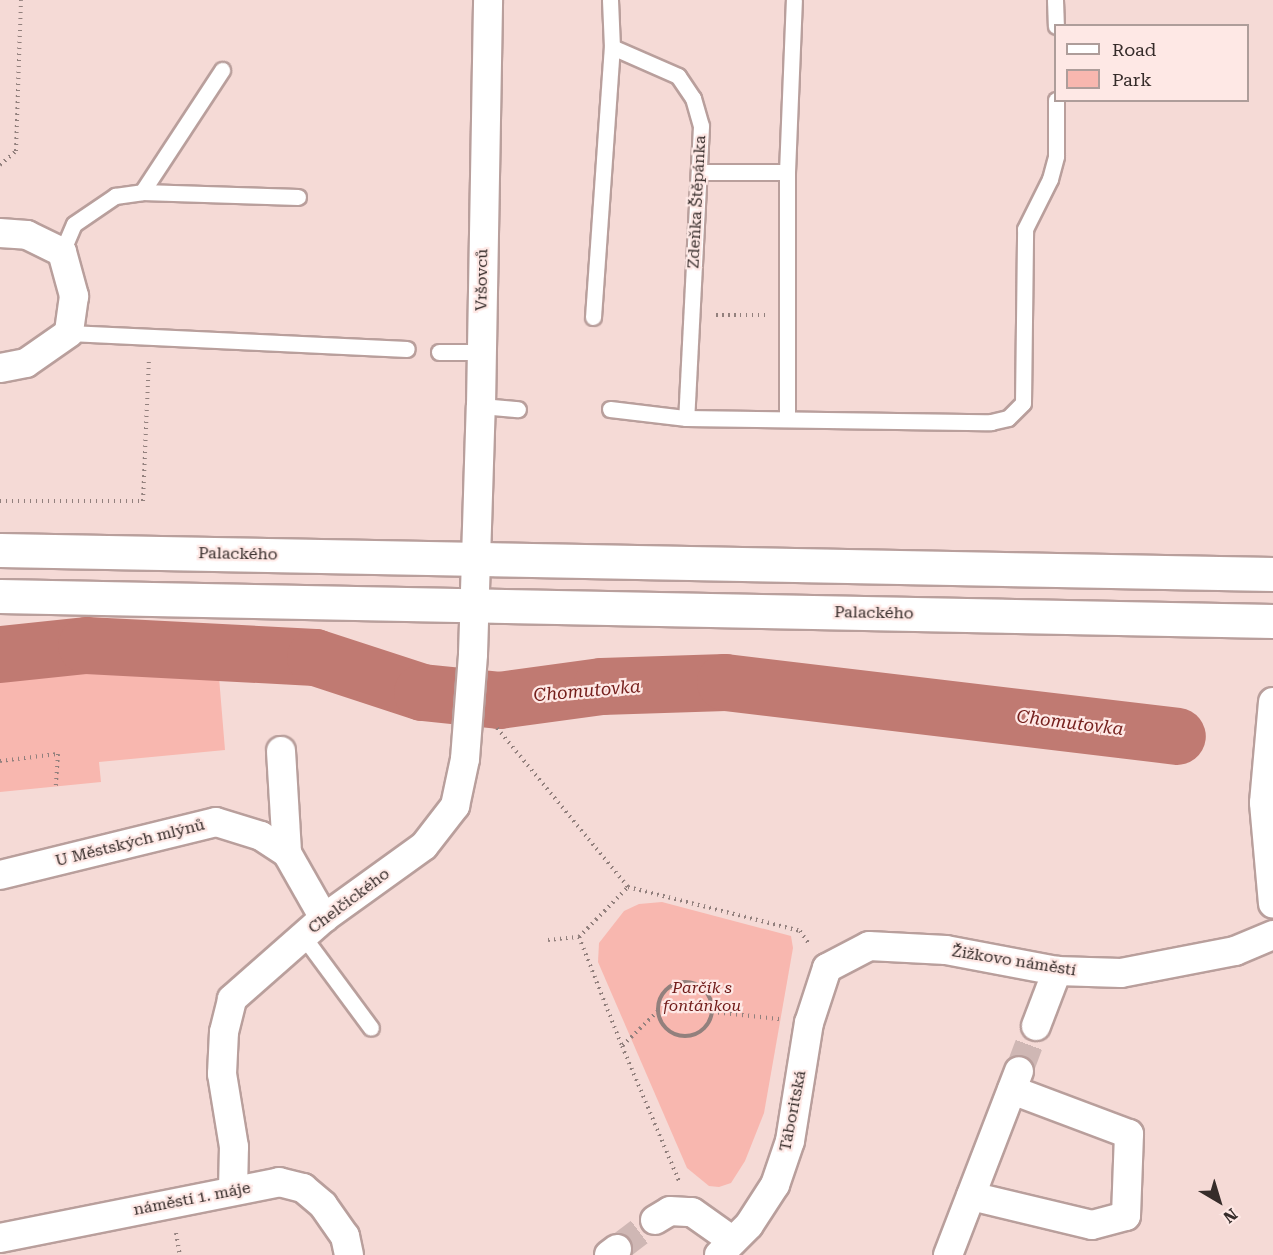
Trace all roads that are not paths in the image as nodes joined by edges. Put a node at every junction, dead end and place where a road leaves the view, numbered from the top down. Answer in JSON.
{"nodes":[{"id":1,"x":488,"y":0,"type":"edge"},
{"id":2,"x":610,"y":0,"type":"edge"},
{"id":3,"x":794,"y":0,"type":"edge"},
{"id":4,"x":1055,"y":0,"type":"edge"},
{"id":5,"x":1056,"y":24,"type":"edge"},
{"id":6,"x":612,"y":47,"type":"junction"},
{"id":7,"x":222,"y":70,"type":"dead end"},
{"id":8,"x":1056,"y":102,"type":"edge"},
{"id":9,"x":699,"y":172,"type":"junction"},
{"id":10,"x":787,"y":172,"type":"junction"},
{"id":11,"x":142,"y":192,"type":"junction"},
{"id":12,"x":298,"y":197,"type":"dead end"},
{"id":13,"x":0,"y":233,"type":"edge"},
{"id":14,"x":62,"y":252,"type":"junction"},
{"id":15,"x":593,"y":317,"type":"dead end"},
{"id":16,"x":69,"y":333,"type":"junction"},
{"id":17,"x":407,"y":349,"type":"dead end"},
{"id":18,"x":439,"y":352,"type":"dead end"},
{"id":19,"x":481,"y":352,"type":"junction"},
{"id":20,"x":0,"y":368,"type":"edge"},
{"id":21,"x":481,"y":406,"type":"junction"},
{"id":22,"x":518,"y":409,"type":"dead end"},
{"id":23,"x":610,"y":409,"type":"dead end"},
{"id":24,"x":686,"y":417,"type":"junction"},
{"id":25,"x":787,"y":419,"type":"junction"},
{"id":26,"x":0,"y":550,"type":"edge"},
{"id":27,"x":476,"y":560,"type":"junction"},
{"id":28,"x":1273,"y":574,"type":"edge"},
{"id":29,"x":0,"y":596,"type":"edge"},
{"id":30,"x":475,"y":605,"type":"junction"},
{"id":31,"x":1273,"y":621,"type":"edge"},
{"id":32,"x":1273,"y":702,"type":"edge"},
{"id":33,"x":281,"y":751,"type":"dead end"},
{"id":34,"x":287,"y":853,"type":"junction"},
{"id":35,"x":0,"y":874,"type":"edge"},
{"id":36,"x":1273,"y":904,"type":"edge"},
{"id":37,"x":313,"y":927,"type":"junction"},
{"id":38,"x":1273,"y":935,"type":"edge"},
{"id":39,"x":827,"y":968,"type":"joint"},
{"id":40,"x":1057,"y":971,"type":"junction"},
{"id":41,"x":1036,"y":1026,"type":"tunnel mouth"},
{"id":42,"x":371,"y":1028,"type":"dead end"},
{"id":43,"x":233,"y":1190,"type":"junction"},
{"id":44,"x":971,"y":1196,"type":"junction"},
{"id":45,"x":655,"y":1220,"type":"tunnel mouth"},
{"id":46,"x":0,"y":1238,"type":"edge"},
{"id":47,"x":726,"y":1248,"type":"edge"},
{"id":48,"x":349,"y":1255,"type":"edge"},
{"id":49,"x":948,"y":1255,"type":"edge"}],
"edges":[{"from":1,"to":19,"type":"street","name":"Vršovců"},
{"from":2,"to":6,"type":"lane"},
{"from":3,"to":10,"type":"lane"},
{"from":4,"to":5,"type":"lane"},
{"from":6,"to":9,"type":"lane","name":"Zdeňka Štěpánka"},
{"from":6,"to":15,"type":"lane"},
{"from":7,"to":11,"type":"lane"},
{"from":8,"to":25,"type":"lane"},
{"from":9,"to":10,"type":"lane"},
{"from":9,"to":24,"type":"lane","name":"Zdeňka Štěpánka"},
{"from":10,"to":25,"type":"lane"},
{"from":11,"to":12,"type":"lane"},
{"from":11,"to":14,"type":"lane"},
{"from":13,"to":14,"type":"street"},
{"from":14,"to":16,"type":"street"},
{"from":16,"to":17,"type":"lane"},
{"from":16,"to":20,"type":"street"},
{"from":18,"to":19,"type":"lane"},
{"from":19,"to":21,"type":"street","name":"Vršovců"},
{"from":21,"to":22,"type":"lane"},
{"from":21,"to":27,"type":"street","name":"Vršovců"},
{"from":23,"to":24,"type":"lane"},
{"from":24,"to":25,"type":"lane"},
{"from":26,"to":27,"type":"main road","name":"Palackého"},
{"from":27,"to":28,"type":"main road","name":"Palackého"},
{"from":27,"to":30,"type":"street"},
{"from":29,"to":30,"type":"main road","name":"Palackého"},
{"from":30,"to":31,"type":"main road","name":"Palackého"},
{"from":30,"to":37,"type":"street","name":"Chelčického"},
{"from":32,"to":36,"type":"street"},
{"from":33,"to":34,"type":"street"},
{"from":34,"to":35,"type":"street","name":"U Městských mlýnů"},
{"from":34,"to":37,"type":"street","name":"U Městských mlýnů"},
{"from":37,"to":42,"type":"lane"},
{"from":37,"to":43,"type":"street","name":"Chelčického"},
{"from":38,"to":40,"type":"street","name":"Žižkovo náměstí"},
{"from":39,"to":40,"type":"street","name":"Žižkovo náměstí"},
{"from":39,"to":47,"type":"street","name":"Táboritská"},
{"from":40,"to":41,"type":"street"},
{"from":43,"to":46,"type":"street","name":"náměstí 1. máje"},
{"from":43,"to":48,"type":"street","name":"náměstí 1. máje"},
{"from":44,"to":44,"type":"street"},
{"from":44,"to":49,"type":"street"},
{"from":45,"to":47,"type":"street","name":"Táboritská"}]}
